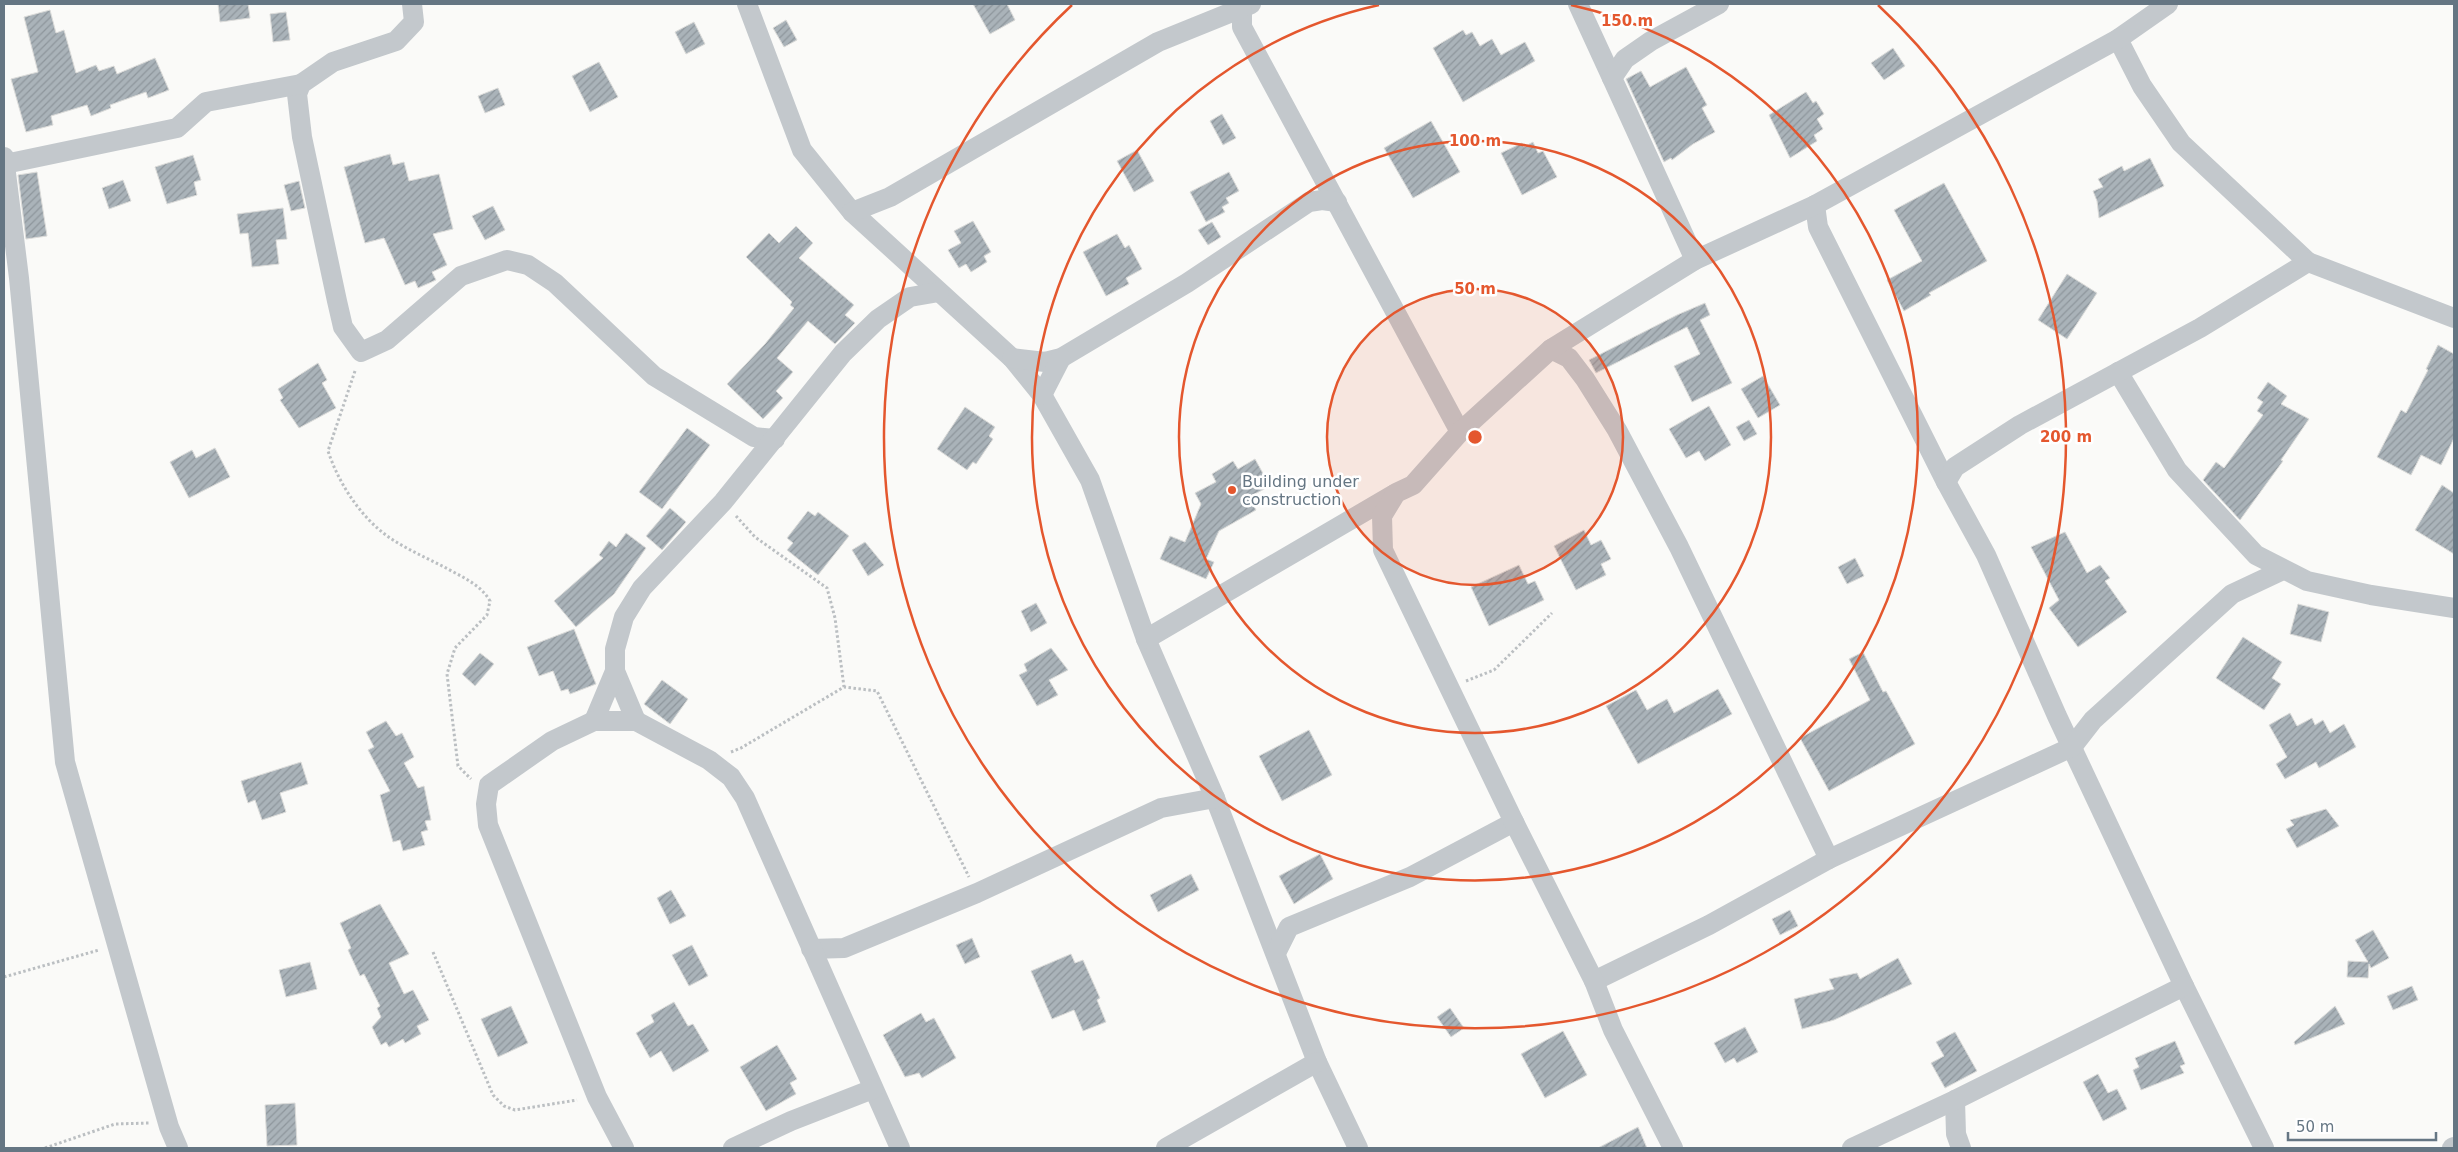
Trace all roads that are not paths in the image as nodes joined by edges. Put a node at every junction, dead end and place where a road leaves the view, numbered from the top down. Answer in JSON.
{"nodes":[{"id":1,"x":412,"y":4,"type":"edge"},
{"id":2,"x":747,"y":4,"type":"edge"},
{"id":3,"x":1578,"y":4,"type":"edge"},
{"id":4,"x":1720,"y":4,"type":"edge"},
{"id":5,"x":2168,"y":4,"type":"edge"},
{"id":6,"x":1247,"y":6,"type":"edge"},
{"id":7,"x":2118,"y":39,"type":"junction"},
{"id":8,"x":1612,"y":78,"type":"junction"},
{"id":9,"x":301,"y":84,"type":"junction"},
{"id":10,"x":4,"y":160,"type":"edge"},
{"id":11,"x":1338,"y":202,"type":"junction"},
{"id":12,"x":1815,"y":205,"type":"junction"},
{"id":13,"x":852,"y":212,"type":"junction"},
{"id":14,"x":1695,"y":260,"type":"junction"},
{"id":15,"x":2308,"y":262,"type":"junction"},
{"id":16,"x":939,"y":292,"type":"junction"},
{"id":17,"x":2454,"y":318,"type":"edge"},
{"id":18,"x":1551,"y":349,"type":"junction"},
{"id":19,"x":1012,"y":358,"type":"junction"},
{"id":20,"x":1061,"y":358,"type":"junction"},
{"id":21,"x":2118,"y":372,"type":"junction"},
{"id":22,"x":1042,"y":395,"type":"junction"},
{"id":23,"x":1460,"y":432,"type":"junction"},
{"id":24,"x":774,"y":439,"type":"junction"},
{"id":25,"x":1946,"y":482,"type":"junction"},
{"id":26,"x":1396,"y":493,"type":"junction"},
{"id":27,"x":2283,"y":570,"type":"junction"},
{"id":28,"x":2454,"y":608,"type":"edge"},
{"id":29,"x":1146,"y":639,"type":"junction"},
{"id":30,"x":615,"y":671,"type":"junction"},
{"id":31,"x":2057,"y":716,"type":"junction"},
{"id":32,"x":2093,"y":720,"type":"junction"},
{"id":33,"x":594,"y":721,"type":"junction"},
{"id":34,"x":636,"y":721,"type":"junction"},
{"id":35,"x":2072,"y":747,"type":"junction"},
{"id":36,"x":1215,"y":798,"type":"junction"},
{"id":37,"x":1514,"y":822,"type":"junction"},
{"id":38,"x":1829,"y":859,"type":"junction"},
{"id":39,"x":844,"y":948,"type":"junction"},
{"id":40,"x":811,"y":949,"type":"junction"},
{"id":41,"x":1276,"y":953,"type":"junction"},
{"id":42,"x":823,"y":974,"type":"junction"},
{"id":43,"x":1594,"y":981,"type":"junction"},
{"id":44,"x":2184,"y":986,"type":"junction"},
{"id":45,"x":1317,"y":1062,"type":"junction"},
{"id":46,"x":873,"y":1089,"type":"junction"},
{"id":47,"x":1955,"y":1100,"type":"junction"},
{"id":48,"x":1925,"y":1113,"type":"junction"},
{"id":49,"x":1959,"y":1141,"type":"edge"},
{"id":50,"x":178,"y":1148,"type":"edge"},
{"id":51,"x":624,"y":1148,"type":"edge"},
{"id":52,"x":733,"y":1148,"type":"edge"},
{"id":53,"x":900,"y":1148,"type":"edge"},
{"id":54,"x":1166,"y":1148,"type":"edge"},
{"id":55,"x":1358,"y":1148,"type":"edge"},
{"id":56,"x":1672,"y":1148,"type":"edge"},
{"id":57,"x":1852,"y":1148,"type":"edge"},
{"id":58,"x":2264,"y":1148,"type":"edge"}],
"edges":[{"from":1,"to":9,"type":"street"},
{"from":2,"to":13,"type":"street"},
{"from":3,"to":8,"type":"street"},
{"from":4,"to":8,"type":"street"},
{"from":5,"to":7,"type":"street"},
{"from":6,"to":11,"type":"street"},
{"from":6,"to":13,"type":"street"},
{"from":7,"to":12,"type":"street"},
{"from":7,"to":15,"type":"street"},
{"from":8,"to":14,"type":"street"},
{"from":9,"to":10,"type":"street"},
{"from":9,"to":24,"type":"street"},
{"from":10,"to":50,"type":"street"},
{"from":11,"to":20,"type":"street"},
{"from":11,"to":23,"type":"street"},
{"from":12,"to":14,"type":"street"},
{"from":12,"to":25,"type":"street"},
{"from":13,"to":16,"type":"street"},
{"from":14,"to":18,"type":"street"},
{"from":15,"to":17,"type":"street"},
{"from":15,"to":21,"type":"street"},
{"from":16,"to":19,"type":"street"},
{"from":16,"to":24,"type":"street"},
{"from":18,"to":23,"type":"street"},
{"from":18,"to":38,"type":"street"},
{"from":19,"to":20,"type":"street"},
{"from":19,"to":22,"type":"street"},
{"from":20,"to":22,"type":"street"},
{"from":21,"to":25,"type":"street"},
{"from":21,"to":27,"type":"street"},
{"from":22,"to":29,"type":"street"},
{"from":23,"to":26,"type":"street"},
{"from":24,"to":30,"type":"street"},
{"from":25,"to":31,"type":"street"},
{"from":26,"to":29,"type":"street"},
{"from":26,"to":37,"type":"street"},
{"from":27,"to":28,"type":"street"},
{"from":27,"to":32,"type":"street"},
{"from":29,"to":36,"type":"street"},
{"from":30,"to":33,"type":"street"},
{"from":30,"to":34,"type":"street"},
{"from":31,"to":32,"type":"street"},
{"from":31,"to":35,"type":"street"},
{"from":32,"to":35,"type":"street"},
{"from":33,"to":34,"type":"street"},
{"from":33,"to":51,"type":"street"},
{"from":34,"to":40,"type":"street"},
{"from":35,"to":38,"type":"street"},
{"from":35,"to":44,"type":"street"},
{"from":36,"to":39,"type":"street"},
{"from":36,"to":41,"type":"street"},
{"from":37,"to":41,"type":"street"},
{"from":37,"to":43,"type":"street"},
{"from":38,"to":43,"type":"street"},
{"from":39,"to":40,"type":"street"},
{"from":39,"to":42,"type":"street"},
{"from":40,"to":42,"type":"street"},
{"from":41,"to":45,"type":"street"},
{"from":42,"to":46,"type":"street"},
{"from":43,"to":56,"type":"street"},
{"from":44,"to":47,"type":"street"},
{"from":44,"to":58,"type":"street"},
{"from":45,"to":54,"type":"street"},
{"from":45,"to":55,"type":"street"},
{"from":46,"to":52,"type":"street"},
{"from":46,"to":53,"type":"street"},
{"from":47,"to":48,"type":"street"},
{"from":47,"to":49,"type":"street"},
{"from":48,"to":49,"type":"street"},
{"from":48,"to":57,"type":"street"}]}
